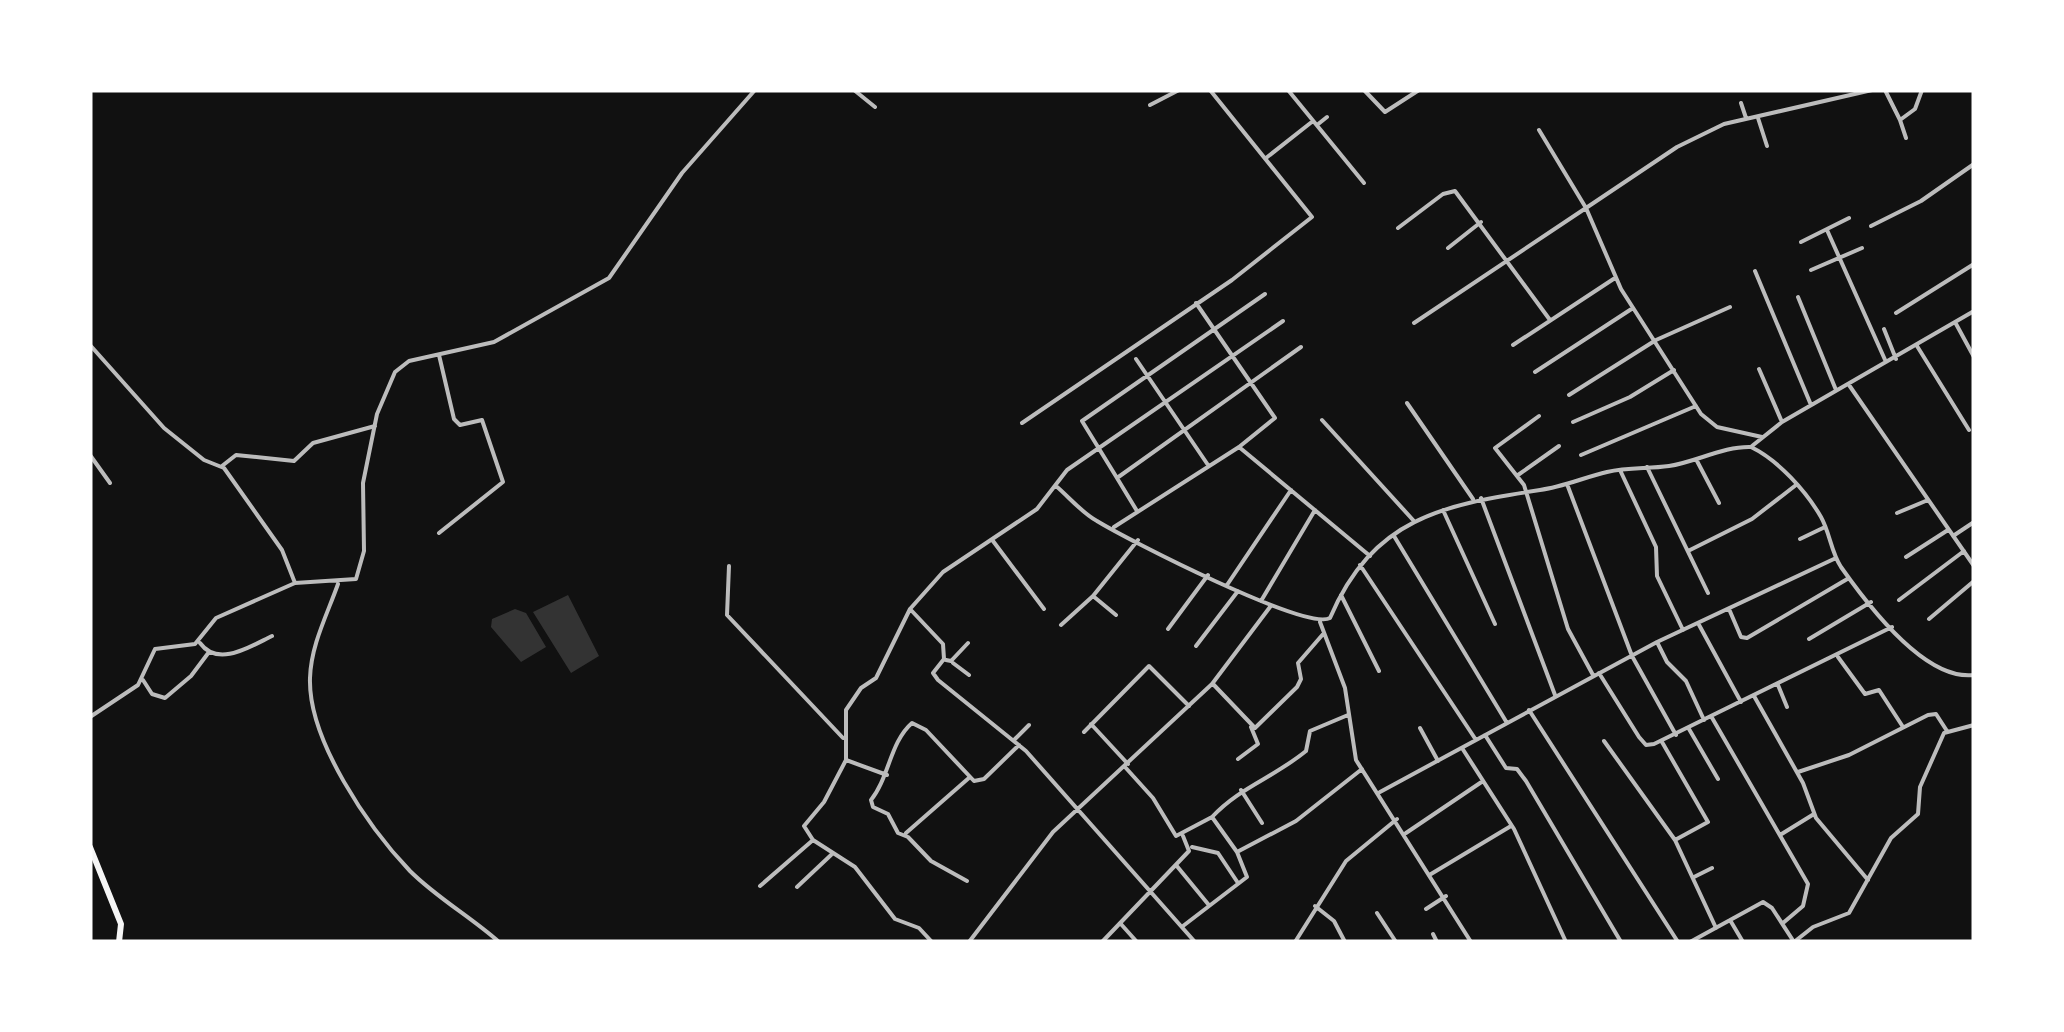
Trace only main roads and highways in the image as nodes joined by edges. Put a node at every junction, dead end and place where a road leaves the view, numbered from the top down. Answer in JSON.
{"nodes":[{"id":1,"x":90,"y":846,"type":"edge"},
{"id":2,"x":119,"y":942,"type":"edge"}],
"edges":[{"from":1,"to":2,"type":"main road"}]}
